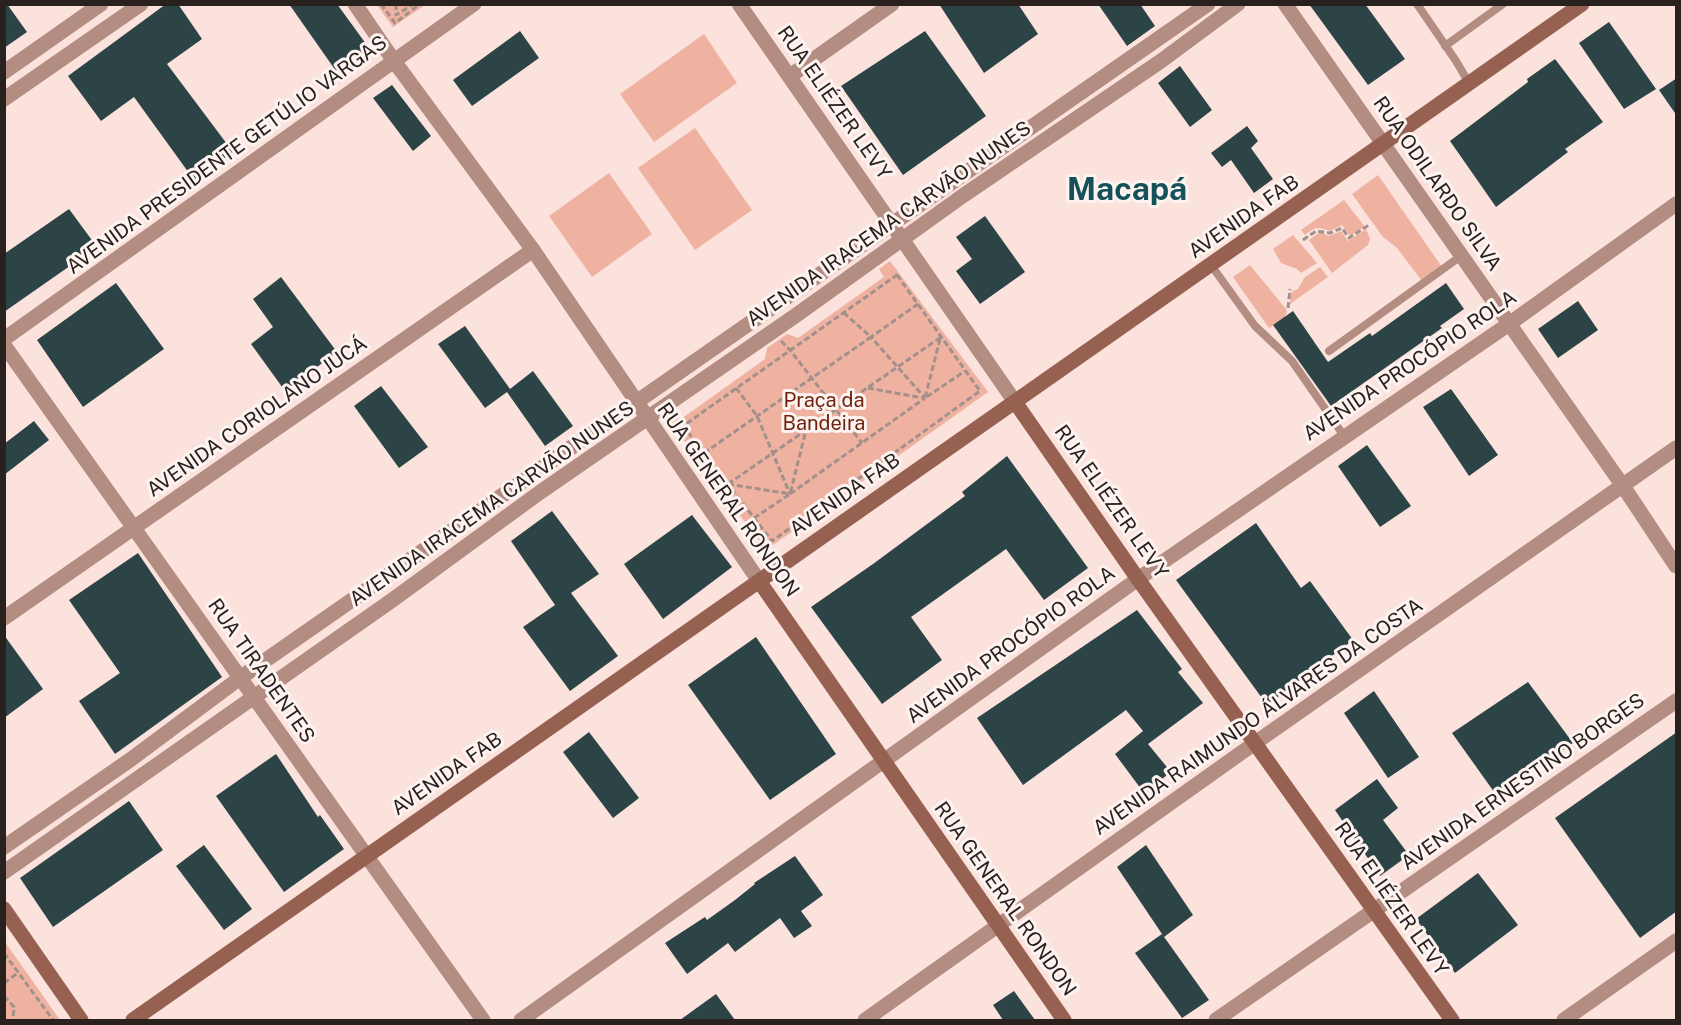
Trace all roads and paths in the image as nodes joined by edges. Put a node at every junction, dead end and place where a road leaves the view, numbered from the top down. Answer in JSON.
{"nodes":[{"id":1,"x":101,"y":4,"type":"edge"},
{"id":2,"x":141,"y":4,"type":"edge"},
{"id":3,"x":355,"y":4,"type":"edge"},
{"id":4,"x":381,"y":4,"type":"edge"},
{"id":5,"x":396,"y":4,"type":"edge"},
{"id":6,"x":420,"y":4,"type":"edge"},
{"id":7,"x":474,"y":4,"type":"edge"},
{"id":8,"x":739,"y":4,"type":"edge"},
{"id":9,"x":892,"y":4,"type":"edge"},
{"id":10,"x":1208,"y":4,"type":"edge"},
{"id":11,"x":1238,"y":4,"type":"edge"},
{"id":12,"x":1285,"y":4,"type":"edge"},
{"id":13,"x":1417,"y":4,"type":"edge"},
{"id":14,"x":1503,"y":4,"type":"edge"},
{"id":15,"x":412,"y":6,"type":"edge"},
{"id":16,"x":1572,"y":7,"type":"edge"},
{"id":17,"x":396,"y":15,"type":"junction"},
{"id":18,"x":391,"y":18,"type":"junction"},
{"id":19,"x":399,"y":19,"type":"junction"},
{"id":20,"x":69,"y":27,"type":"junction"},
{"id":21,"x":81,"y":46,"type":"junction"},
{"id":22,"x":1445,"y":46,"type":"junction"},
{"id":23,"x":394,"y":61,"type":"junction"},
{"id":24,"x":4,"y":72,"type":"edge"},
{"id":25,"x":790,"y":76,"type":"junction"},
{"id":26,"x":1469,"y":83,"type":"junction"},
{"id":27,"x":4,"y":99,"type":"edge"},
{"id":28,"x":1383,"y":145,"type":"junction"},
{"id":29,"x":1677,"y":204,"type":"edge"},
{"id":30,"x":891,"y":224,"type":"junction"},
{"id":31,"x":1369,"y":225,"type":"dead end"},
{"id":32,"x":902,"y":239,"type":"junction"},
{"id":33,"x":1303,"y":240,"type":"dead end"},
{"id":34,"x":533,"y":250,"type":"junction"},
{"id":35,"x":1461,"y":255,"type":"junction"},
{"id":36,"x":1211,"y":265,"type":"junction"},
{"id":37,"x":1290,"y":289,"type":"dead end"},
{"id":38,"x":785,"y":300,"type":"junction"},
{"id":39,"x":918,"y":304,"type":"junction"},
{"id":40,"x":1288,"y":308,"type":"dead end"},
{"id":41,"x":843,"y":312,"type":"junction"},
{"id":42,"x":795,"y":316,"type":"junction"},
{"id":43,"x":1509,"y":324,"type":"junction"},
{"id":44,"x":745,"y":328,"type":"junction"},
{"id":45,"x":871,"y":337,"type":"junction"},
{"id":46,"x":941,"y":337,"type":"junction"},
{"id":47,"x":4,"y":339,"type":"edge"},
{"id":48,"x":780,"y":340,"type":"dead end"},
{"id":49,"x":756,"y":344,"type":"junction"},
{"id":50,"x":4,"y":345,"type":"edge"},
{"id":51,"x":790,"y":350,"type":"junction"},
{"id":52,"x":1329,"y":351,"type":"dead end"},
{"id":53,"x":897,"y":367,"type":"junction"},
{"id":54,"x":965,"y":371,"type":"junction"},
{"id":55,"x":812,"y":378,"type":"junction"},
{"id":56,"x":736,"y":388,"type":"junction"},
{"id":57,"x":866,"y":388,"type":"junction"},
{"id":58,"x":925,"y":398,"type":"junction"},
{"id":59,"x":1015,"y":402,"type":"junction"},
{"id":60,"x":636,"y":403,"type":"junction"},
{"id":61,"x":836,"y":409,"type":"junction"},
{"id":62,"x":757,"y":416,"type":"junction"},
{"id":63,"x":648,"y":419,"type":"junction"},
{"id":64,"x":806,"y":430,"type":"junction"},
{"id":65,"x":1344,"y":436,"type":"junction"},
{"id":66,"x":862,"y":442,"type":"junction"},
{"id":67,"x":1677,"y":448,"type":"edge"},
{"id":68,"x":704,"y":453,"type":"junction"},
{"id":69,"x":772,"y":453,"type":"junction"},
{"id":70,"x":528,"y":477,"type":"junction"},
{"id":71,"x":728,"y":484,"type":"junction"},
{"id":72,"x":1623,"y":486,"type":"junction"},
{"id":73,"x":539,"y":493,"type":"junction"},
{"id":74,"x":790,"y":494,"type":"junction"},
{"id":75,"x":754,"y":518,"type":"junction"},
{"id":76,"x":135,"y":528,"type":"junction"},
{"id":77,"x":1677,"y":566,"type":"edge"},
{"id":78,"x":1138,"y":579,"type":"junction"},
{"id":79,"x":759,"y":581,"type":"junction"},
{"id":80,"x":4,"y":618,"type":"edge"},
{"id":81,"x":240,"y":678,"type":"junction"},
{"id":82,"x":253,"y":697,"type":"junction"},
{"id":83,"x":1677,"y":701,"type":"edge"},
{"id":84,"x":1255,"y":743,"type":"junction"},
{"id":85,"x":884,"y":762,"type":"junction"},
{"id":86,"x":4,"y":847,"type":"edge"},
{"id":87,"x":366,"y":857,"type":"junction"},
{"id":88,"x":4,"y":872,"type":"edge"},
{"id":89,"x":4,"y":909,"type":"edge"},
{"id":90,"x":1374,"y":910,"type":"junction"},
{"id":91,"x":999,"y":926,"type":"junction"},
{"id":92,"x":1677,"y":941,"type":"edge"},
{"id":93,"x":4,"y":953,"type":"edge"},
{"id":94,"x":19,"y":972,"type":"junction"},
{"id":95,"x":4,"y":983,"type":"edge"},
{"id":96,"x":4,"y":996,"type":"edge"},
{"id":97,"x":13,"y":1020,"type":"edge"},
{"id":98,"x":53,"y":1020,"type":"edge"},
{"id":99,"x":81,"y":1020,"type":"edge"},
{"id":100,"x":133,"y":1020,"type":"edge"},
{"id":101,"x":483,"y":1020,"type":"edge"},
{"id":102,"x":521,"y":1020,"type":"edge"},
{"id":103,"x":865,"y":1020,"type":"edge"},
{"id":104,"x":1064,"y":1020,"type":"edge"},
{"id":105,"x":1216,"y":1020,"type":"edge"},
{"id":106,"x":1452,"y":1020,"type":"edge"},
{"id":107,"x":1564,"y":1020,"type":"edge"}],
"edges":[{"from":1,"to":20,"type":"street"},
{"from":2,"to":21,"type":"street"},
{"from":3,"to":23,"type":"street","name":"RUA GENERAL RONDON"},
{"from":4,"to":18,"type":"path"},
{"from":5,"to":17,"type":"path"},
{"from":6,"to":15,"type":"path"},
{"from":7,"to":23,"type":"street","name":"AVENIDA PRESIDENTE GETÚLIO VARGAS"},
{"from":8,"to":25,"type":"street","name":"RUA ELIÉZER LEVY"},
{"from":9,"to":25,"type":"street"},
{"from":10,"to":30,"type":"street","name":"AVENIDA IRACEMA CARVÃO NUNES"},
{"from":11,"to":32,"type":"street","name":"AVENIDA IRACEMA CARVÃO NUNES"},
{"from":12,"to":28,"type":"street","name":"RUA ODILARDO SILVA"},
{"from":13,"to":22,"type":"lane"},
{"from":14,"to":22,"type":"lane"},
{"from":15,"to":17,"type":"path"},
{"from":15,"to":19,"type":"path"},
{"from":16,"to":26,"type":"main road","name":"AVENIDA FAB"},
{"from":17,"to":18,"type":"path"},
{"from":17,"to":19,"type":"path"},
{"from":18,"to":19,"type":"path"},
{"from":20,"to":21,"type":"street"},
{"from":20,"to":24,"type":"street"},
{"from":21,"to":27,"type":"street"},
{"from":22,"to":26,"type":"lane"},
{"from":23,"to":34,"type":"street","name":"RUA GENERAL RONDON"},
{"from":23,"to":47,"type":"street","name":"AVENIDA PRESIDENTE GETÚLIO VARGAS"},
{"from":25,"to":30,"type":"street","name":"RUA ELIÉZER LEVY"},
{"from":26,"to":28,"type":"main road","name":"AVENIDA FAB"},
{"from":28,"to":35,"type":"street","name":"RUA ODILARDO SILVA"},
{"from":28,"to":36,"type":"main road","name":"AVENIDA FAB"},
{"from":29,"to":43,"type":"street","name":"AVENIDA PROCÓPIO ROLA"},
{"from":30,"to":32,"type":"street","name":"RUA ELIÉZER LEVY"},
{"from":30,"to":38,"type":"street","name":"AVENIDA IRACEMA CARVÃO NUNES"},
{"from":31,"to":33,"type":"path"},
{"from":32,"to":42,"type":"street","name":"AVENIDA IRACEMA CARVÃO NUNES"},
{"from":32,"to":59,"type":"street","name":"RUA ELIÉZER LEVY"},
{"from":34,"to":60,"type":"street","name":"RUA GENERAL RONDON"},
{"from":34,"to":76,"type":"street","name":"AVENIDA CORIOLANO JUCÁ"},
{"from":35,"to":43,"type":"street","name":"RUA ODILARDO SILVA"},
{"from":35,"to":52,"type":"lane"},
{"from":36,"to":59,"type":"main road","name":"AVENIDA FAB"},
{"from":36,"to":65,"type":"lane"},
{"from":37,"to":40,"type":"path"},
{"from":38,"to":42,"type":"street"},
{"from":38,"to":44,"type":"street","name":"AVENIDA IRACEMA CARVÃO NUNES"},
{"from":39,"to":41,"type":"path"},
{"from":39,"to":45,"type":"path"},
{"from":39,"to":46,"type":"path"},
{"from":41,"to":45,"type":"path"},
{"from":41,"to":51,"type":"path"},
{"from":42,"to":49,"type":"street","name":"AVENIDA IRACEMA CARVÃO NUNES"},
{"from":43,"to":65,"type":"street","name":"AVENIDA PROCÓPIO ROLA"},
{"from":43,"to":72,"type":"street","name":"RUA ODILARDO SILVA"},
{"from":44,"to":49,"type":"street"},
{"from":44,"to":60,"type":"street","name":"AVENIDA IRACEMA CARVÃO NUNES"},
{"from":45,"to":53,"type":"path"},
{"from":45,"to":55,"type":"path"},
{"from":46,"to":53,"type":"path"},
{"from":46,"to":54,"type":"path"},
{"from":46,"to":58,"type":"path"},
{"from":48,"to":51,"type":"path"},
{"from":49,"to":63,"type":"street","name":"AVENIDA IRACEMA CARVÃO NUNES"},
{"from":50,"to":76,"type":"street","name":"RUA TIRADENTES"},
{"from":51,"to":55,"type":"path"},
{"from":51,"to":56,"type":"path"},
{"from":53,"to":57,"type":"path"},
{"from":53,"to":58,"type":"path"},
{"from":54,"to":58,"type":"path"},
{"from":54,"to":75,"type":"path"},
{"from":55,"to":61,"type":"path"},
{"from":55,"to":62,"type":"path"},
{"from":56,"to":62,"type":"path"},
{"from":56,"to":68,"type":"path"},
{"from":57,"to":58,"type":"path"},
{"from":57,"to":61,"type":"path"},
{"from":58,"to":66,"type":"path"},
{"from":59,"to":78,"type":"main road","name":"RUA ELIÉZER LEVY"},
{"from":59,"to":79,"type":"main road","name":"AVENIDA FAB"},
{"from":60,"to":63,"type":"street","name":"RUA GENERAL RONDON"},
{"from":60,"to":70,"type":"street","name":"AVENIDA IRACEMA CARVÃO NUNES"},
{"from":61,"to":64,"type":"path"},
{"from":61,"to":66,"type":"path"},
{"from":62,"to":68,"type":"path"},
{"from":62,"to":69,"type":"path"},
{"from":63,"to":73,"type":"street","name":"AVENIDA IRACEMA CARVÃO NUNES"},
{"from":63,"to":79,"type":"street","name":"RUA GENERAL RONDON"},
{"from":64,"to":69,"type":"path"},
{"from":64,"to":74,"type":"path"},
{"from":65,"to":78,"type":"street","name":"AVENIDA PROCÓPIO ROLA"},
{"from":66,"to":74,"type":"path"},
{"from":67,"to":72,"type":"street","name":"AVENIDA RAIMUNDO ÁLVARES DA COSTA"},
{"from":68,"to":71,"type":"path"},
{"from":69,"to":71,"type":"path"},
{"from":69,"to":74,"type":"path"},
{"from":70,"to":73,"type":"street"},
{"from":70,"to":81,"type":"street","name":"AVENIDA IRACEMA CARVÃO NUNES"},
{"from":71,"to":74,"type":"path"},
{"from":71,"to":75,"type":"path"},
{"from":72,"to":77,"type":"street","name":"RUA ODILARDO SILVA"},
{"from":72,"to":84,"type":"street","name":"AVENIDA RAIMUNDO ÁLVARES DA COSTA"},
{"from":73,"to":82,"type":"street","name":"AVENIDA IRACEMA CARVÃO NUNES"},
{"from":74,"to":75,"type":"path"},
{"from":76,"to":80,"type":"street","name":"AVENIDA CORIOLANO JUCÁ"},
{"from":76,"to":81,"type":"street","name":"RUA TIRADENTES"},
{"from":78,"to":84,"type":"main road","name":"RUA ELIÉZER LEVY"},
{"from":78,"to":85,"type":"street","name":"AVENIDA PROCÓPIO ROLA"},
{"from":79,"to":85,"type":"main road","name":"RUA GENERAL RONDON"},
{"from":79,"to":87,"type":"main road","name":"AVENIDA FAB"},
{"from":81,"to":82,"type":"street","name":"RUA TIRADENTES"},
{"from":81,"to":86,"type":"street","name":"AVENIDA IRACEMA CARVÃO NUNES"},
{"from":82,"to":87,"type":"street","name":"RUA TIRADENTES"},
{"from":82,"to":88,"type":"street","name":"AVENIDA IRACEMA CARVÃO NUNES"},
{"from":83,"to":90,"type":"street","name":"AVENIDA ERNESTINO BORGES"},
{"from":84,"to":90,"type":"main road","name":"RUA ELIÉZER LEVY"},
{"from":84,"to":91,"type":"street","name":"AVENIDA RAIMUNDO ÁLVARES DA COSTA"},
{"from":85,"to":91,"type":"main road","name":"RUA GENERAL RONDON"},
{"from":85,"to":102,"type":"street","name":"AVENIDA PROCÓPIO ROLA"},
{"from":87,"to":100,"type":"main road","name":"AVENIDA FAB"},
{"from":87,"to":101,"type":"street","name":"RUA TIRADENTES"},
{"from":89,"to":99,"type":"main road"},
{"from":90,"to":105,"type":"street","name":"AVENIDA ERNESTINO BORGES"},
{"from":90,"to":106,"type":"main road","name":"RUA ELIÉZER LEVY"},
{"from":91,"to":103,"type":"street","name":"AVENIDA RAIMUNDO ÁLVARES DA COSTA"},
{"from":91,"to":104,"type":"main road","name":"RUA GENERAL RONDON"},
{"from":92,"to":107,"type":"street"},
{"from":93,"to":94,"type":"path"},
{"from":94,"to":95,"type":"path"},
{"from":94,"to":98,"type":"path"},
{"from":96,"to":97,"type":"path"}]}
